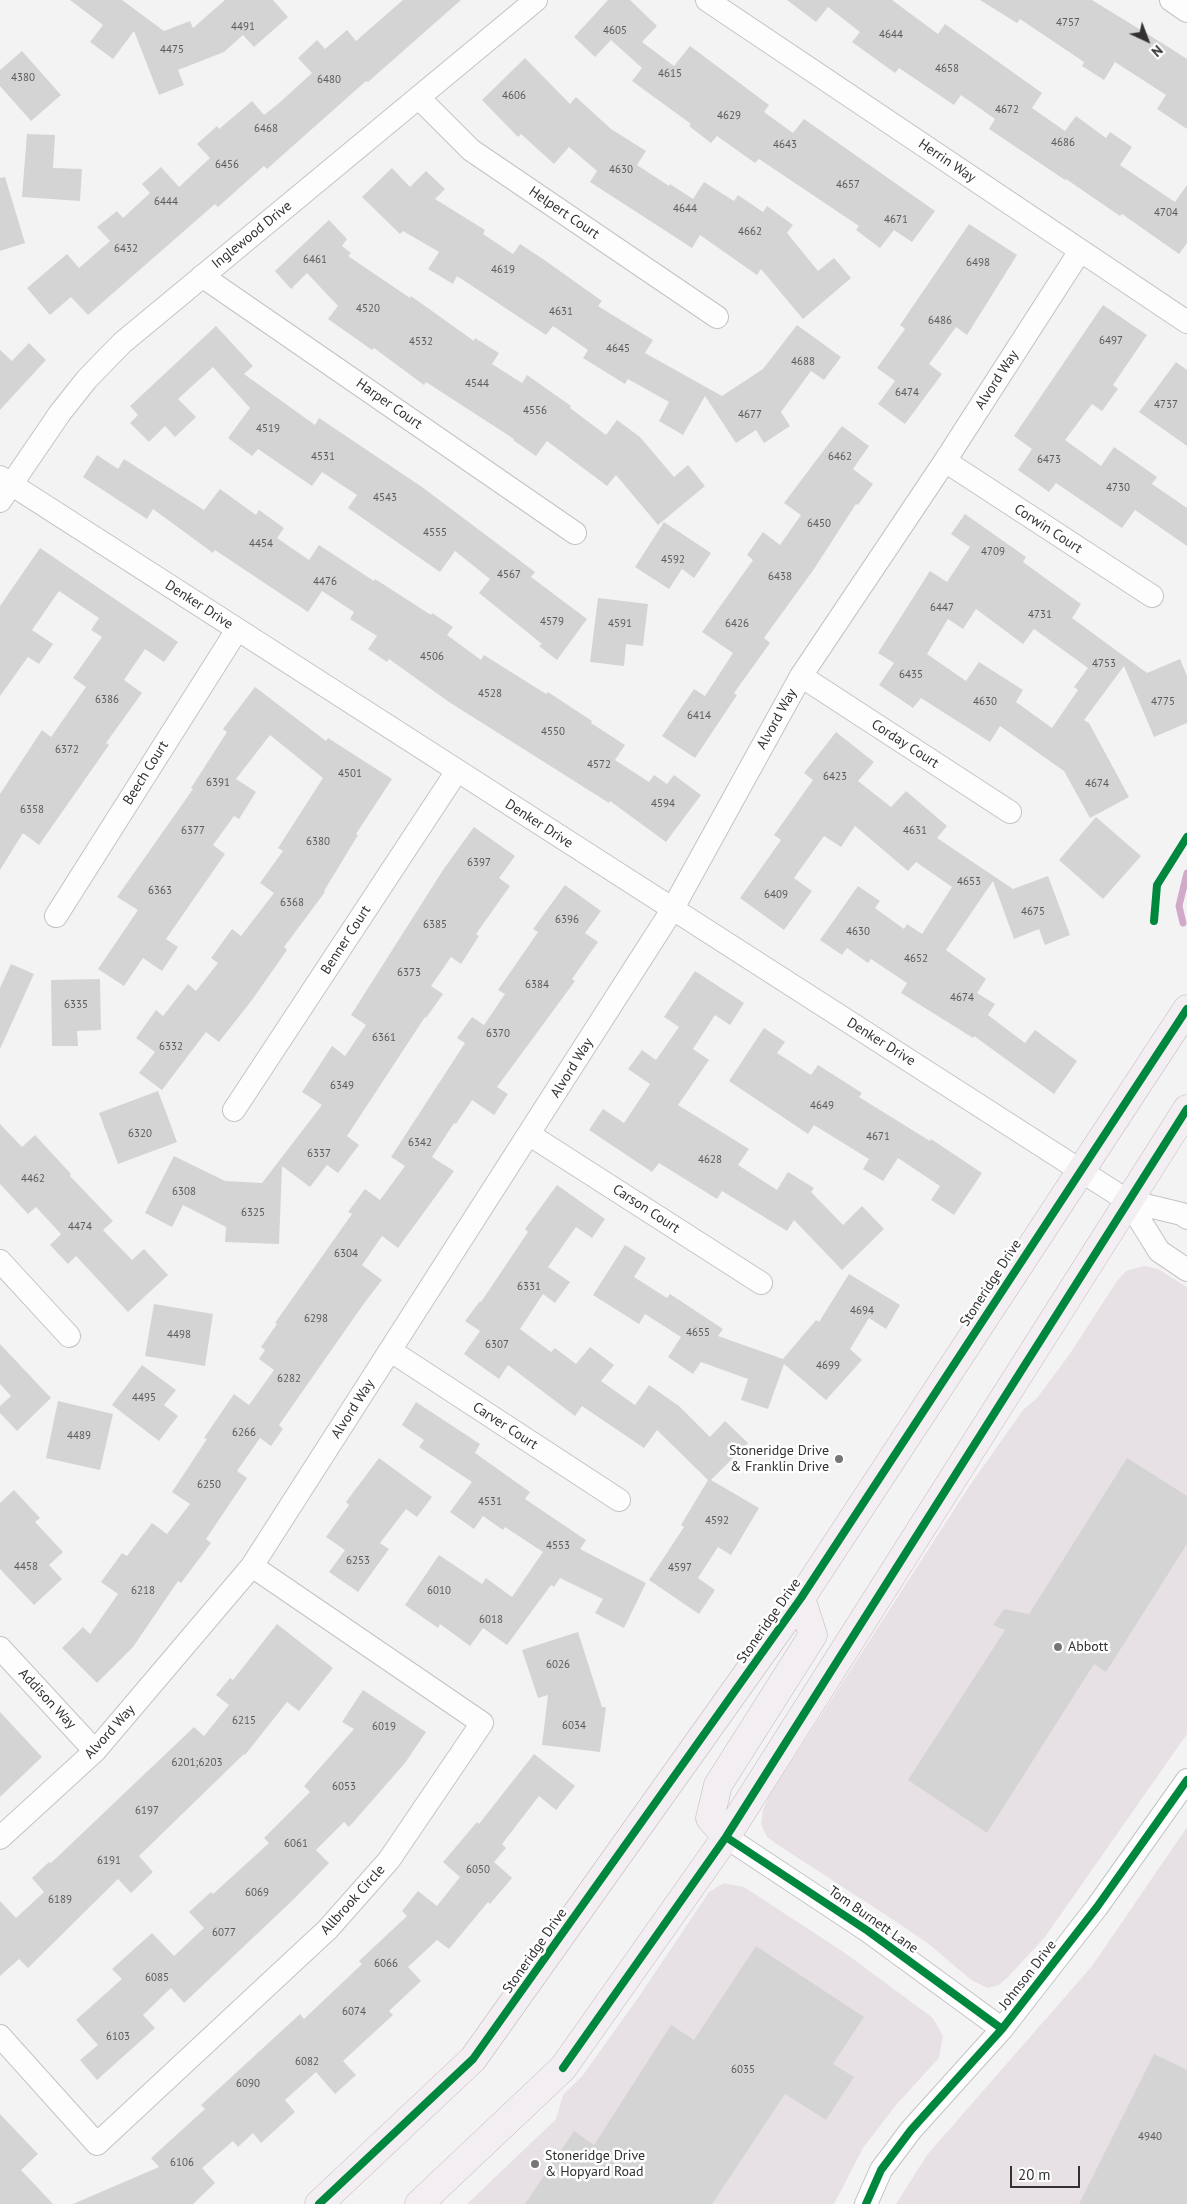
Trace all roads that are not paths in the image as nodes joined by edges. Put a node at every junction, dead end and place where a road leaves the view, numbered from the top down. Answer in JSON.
{"nodes":[{"id":1,"x":536,"y":0,"type":"edge"},
{"id":2,"x":706,"y":0,"type":"edge"},
{"id":3,"x":1171,"y":0,"type":"edge"},
{"id":4,"x":1187,"y":10,"type":"edge"},
{"id":5,"x":419,"y":98,"type":"junction"},
{"id":6,"x":1080,"y":251,"type":"junction"},
{"id":7,"x":202,"y":276,"type":"junction"},
{"id":8,"x":717,"y":317,"type":"dead end"},
{"id":9,"x":1187,"y":322,"type":"edge"},
{"id":10,"x":945,"y":461,"type":"junction"},
{"id":11,"x":3,"y":488,"type":"edge"},
{"id":12,"x":575,"y":533,"type":"dead end"},
{"id":13,"x":1152,"y":596,"type":"dead end"},
{"id":14,"x":237,"y":630,"type":"junction"},
{"id":15,"x":801,"y":676,"type":"junction"},
{"id":16,"x":457,"y":771,"type":"junction"},
{"id":17,"x":1010,"y":812,"type":"dead end"},
{"id":18,"x":672,"y":910,"type":"junction"},
{"id":19,"x":56,"y":916,"type":"dead end"},
{"id":20,"x":1187,"y":1009,"type":"edge"},
{"id":21,"x":1187,"y":1109,"type":"edge"},
{"id":22,"x":234,"y":1110,"type":"dead end"},
{"id":23,"x":530,"y":1135,"type":"junction"},
{"id":24,"x":1081,"y":1169,"type":"junction"},
{"id":25,"x":1128,"y":1201,"type":"junction"},
{"id":26,"x":1187,"y":1218,"type":"edge"},
{"id":27,"x":0,"y":1261,"type":"edge"},
{"id":28,"x":1187,"y":1270,"type":"edge"},
{"id":29,"x":761,"y":1283,"type":"dead end"},
{"id":30,"x":69,"y":1336,"type":"dead end"},
{"id":31,"x":391,"y":1351,"type":"junction"},
{"id":32,"x":619,"y":1500,"type":"dead end"},
{"id":33,"x":252,"y":1566,"type":"junction"},
{"id":34,"x":801,"y":1598,"type":"junction"},
{"id":35,"x":0,"y":1648,"type":"edge"},
{"id":36,"x":94,"y":1751,"type":"junction"},
{"id":37,"x":1187,"y":1780,"type":"edge"},
{"id":38,"x":726,"y":1837,"type":"junction"},
{"id":39,"x":0,"y":1838,"type":"edge"},
{"id":40,"x":1002,"y":2029,"type":"junction"},
{"id":41,"x":0,"y":2036,"type":"edge"},
{"id":42,"x":319,"y":2204,"type":"edge"},
{"id":43,"x":419,"y":2204,"type":"edge"},
{"id":44,"x":866,"y":2204,"type":"edge"}],
"edges":[{"from":1,"to":5,"type":"street","name":"Inglewood Drive"},
{"from":2,"to":6,"type":"street","name":"Herrin Way"},
{"from":3,"to":4,"type":"street"},
{"from":5,"to":7,"type":"street","name":"Inglewood Drive"},
{"from":5,"to":8,"type":"street","name":"Helpert Court"},
{"from":6,"to":9,"type":"street","name":"Herrin Way"},
{"from":6,"to":10,"type":"street","name":"Alvord Way"},
{"from":7,"to":11,"type":"street","name":"Inglewood Drive"},
{"from":7,"to":12,"type":"street","name":"Harper Court"},
{"from":10,"to":13,"type":"street","name":"Corwin Court"},
{"from":10,"to":15,"type":"street","name":"Alvord Way"},
{"from":11,"to":14,"type":"street","name":"Denker Drive"},
{"from":14,"to":16,"type":"street","name":"Denker Drive"},
{"from":14,"to":19,"type":"street","name":"Beech Court"},
{"from":15,"to":17,"type":"street","name":"Corday Court"},
{"from":15,"to":18,"type":"street","name":"Alvord Way"},
{"from":16,"to":18,"type":"street","name":"Denker Drive"},
{"from":16,"to":22,"type":"street","name":"Benner Court"},
{"from":18,"to":23,"type":"street","name":"Alvord Way"},
{"from":18,"to":24,"type":"street","name":"Denker Drive"},
{"from":20,"to":24,"type":"main road","name":"Stoneridge Drive"},
{"from":21,"to":25,"type":"main road"},
{"from":23,"to":29,"type":"street","name":"Carson Court"},
{"from":23,"to":31,"type":"street","name":"Alvord Way"},
{"from":24,"to":25,"type":"street","name":"Denker Drive"},
{"from":24,"to":34,"type":"main road","name":"Stoneridge Drive"},
{"from":25,"to":26,"type":"street"},
{"from":25,"to":28,"type":"street"},
{"from":25,"to":38,"type":"main road"},
{"from":27,"to":30,"type":"street"},
{"from":31,"to":32,"type":"street","name":"Carver Court"},
{"from":31,"to":33,"type":"street","name":"Alvord Way"},
{"from":33,"to":36,"type":"street","name":"Alvord Way"},
{"from":33,"to":41,"type":"street","name":"Allbrook Circle"},
{"from":34,"to":38,"type":"main road"},
{"from":34,"to":42,"type":"main road","name":"Stoneridge Drive"},
{"from":35,"to":36,"type":"street","name":"Addison Way"},
{"from":36,"to":39,"type":"street","name":"Alvord Way"},
{"from":37,"to":40,"type":"street","name":"Johnson Drive"},
{"from":38,"to":40,"type":"street","name":"Tom Burnett Lane"},
{"from":38,"to":43,"type":"main road"},
{"from":40,"to":44,"type":"street","name":"Johnson Drive"}]}
